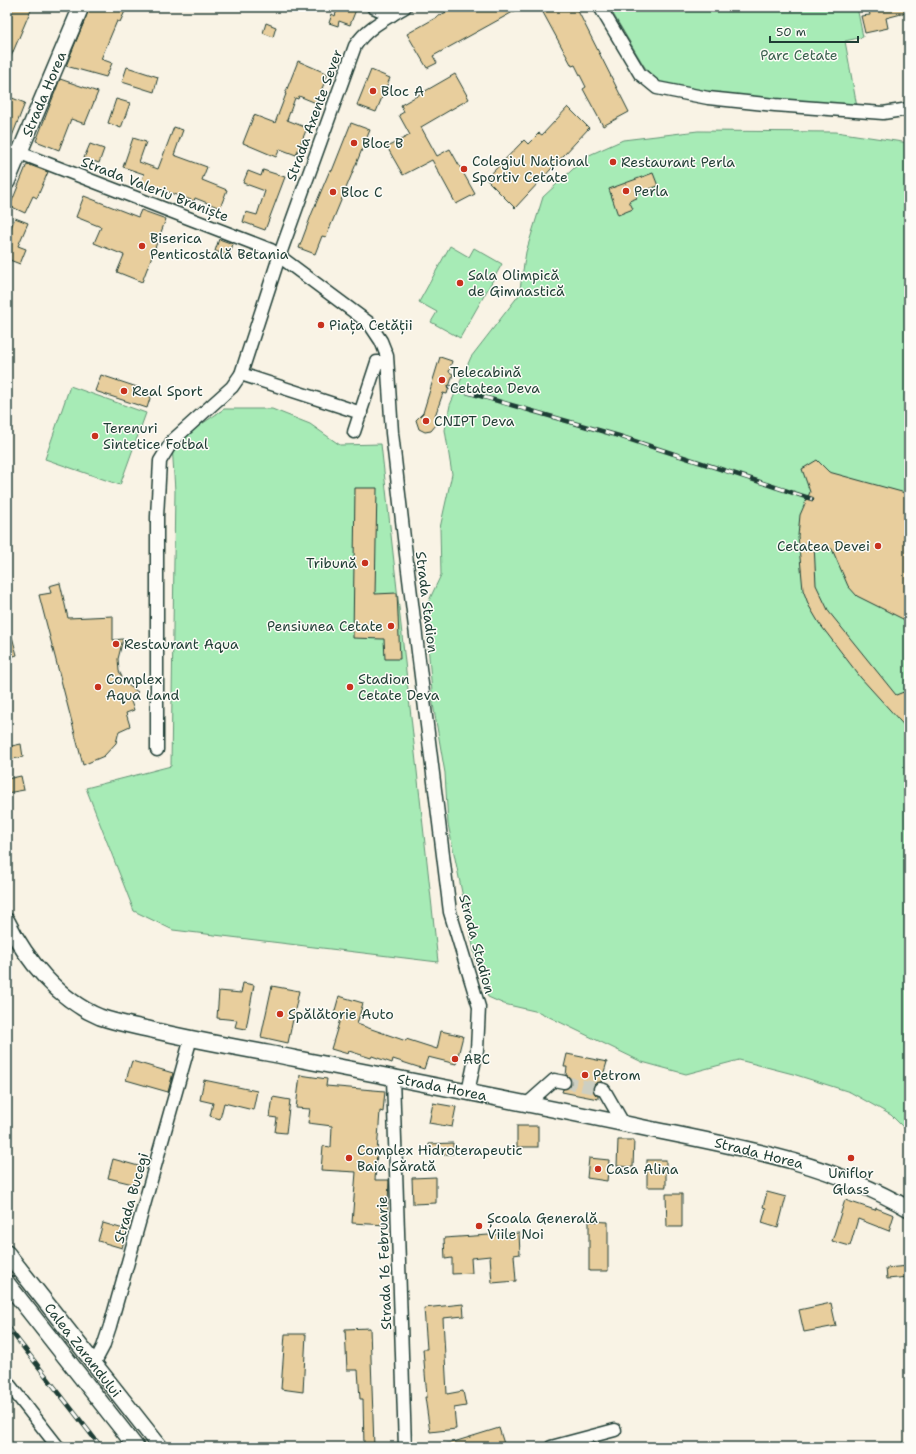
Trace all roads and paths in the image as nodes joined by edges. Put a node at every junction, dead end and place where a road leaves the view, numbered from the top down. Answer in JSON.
{"nodes":[{"id":1,"x":81,"y":7,"type":"edge"},
{"id":2,"x":373,"y":7,"type":"edge"},
{"id":3,"x":405,"y":7,"type":"edge"},
{"id":4,"x":600,"y":7,"type":"edge"},
{"id":5,"x":392,"y":15,"type":"junction"},
{"id":6,"x":909,"y":109,"type":"edge"},
{"id":7,"x":13,"y":152,"type":"edge"},
{"id":8,"x":7,"y":182,"type":"edge"},
{"id":9,"x":280,"y":254,"type":"junction"},
{"id":10,"x":387,"y":362,"type":"junction"},
{"id":11,"x":241,"y":374,"type":"junction"},
{"id":12,"x":361,"y":413,"type":"junction"},
{"id":13,"x":354,"y":432,"type":"dead end"},
{"id":14,"x":157,"y":750,"type":"dead end"},
{"id":15,"x":7,"y":921,"type":"edge"},
{"id":16,"x":190,"y":1038,"type":"junction"},
{"id":17,"x":393,"y":1078,"type":"junction"},
{"id":18,"x":564,"y":1082,"type":"tunnel mouth"},
{"id":19,"x":600,"y":1089,"type":"tunnel mouth"},
{"id":20,"x":468,"y":1092,"type":"junction"},
{"id":21,"x":527,"y":1104,"type":"junction"},
{"id":22,"x":623,"y":1123,"type":"junction"},
{"id":23,"x":909,"y":1209,"type":"edge"},
{"id":24,"x":7,"y":1253,"type":"edge"},
{"id":25,"x":7,"y":1283,"type":"edge"},
{"id":26,"x":94,"y":1364,"type":"junction"},
{"id":27,"x":7,"y":1382,"type":"edge"},
{"id":28,"x":615,"y":1430,"type":"dead end"},
{"id":29,"x":58,"y":1447,"type":"edge"},
{"id":30,"x":136,"y":1447,"type":"edge"},
{"id":31,"x":160,"y":1447,"type":"edge"},
{"id":32,"x":405,"y":1447,"type":"edge"},
{"id":33,"x":551,"y":1447,"type":"edge"}],
"edges":[{"from":1,"to":7,"type":"main road","name":"Strada Horea"},
{"from":2,"to":5,"type":"street"},
{"from":3,"to":5,"type":"street","name":"Strada Axente Sever"},
{"from":4,"to":6,"type":"street"},
{"from":5,"to":9,"type":"street","name":"Strada Axente Sever"},
{"from":7,"to":8,"type":"main road","name":"Strada Horea"},
{"from":7,"to":9,"type":"street","name":"Strada Valeriu Braniște"},
{"from":9,"to":10,"type":"street","name":"Strada Stadion"},
{"from":9,"to":11,"type":"street","name":"Strada Axente Sever"},
{"from":10,"to":12,"type":"street"},
{"from":10,"to":20,"type":"street","name":"Strada Stadion"},
{"from":11,"to":12,"type":"street"},
{"from":11,"to":14,"type":"street","name":"Strada Axente Sever"},
{"from":12,"to":13,"type":"street"},
{"from":15,"to":16,"type":"main road","name":"Strada Horea"},
{"from":16,"to":17,"type":"main road","name":"Strada Horea"},
{"from":16,"to":26,"type":"street","name":"Strada Bucegi"},
{"from":17,"to":20,"type":"main road","name":"Strada Horea"},
{"from":17,"to":32,"type":"street","name":"Strada 16 Februarie"},
{"from":18,"to":21,"type":"street"},
{"from":19,"to":22,"type":"street"},
{"from":20,"to":21,"type":"main road","name":"Strada Horea"},
{"from":21,"to":22,"type":"main road","name":"Strada Horea"},
{"from":22,"to":23,"type":"main road","name":"Strada Horea"},
{"from":24,"to":26,"type":"main road","name":"Calea Zarandului"},
{"from":25,"to":30,"type":"main road","name":"Calea Zarandului"},
{"from":26,"to":31,"type":"main road","name":"Calea Zarandului"},
{"from":27,"to":29,"type":"street"},
{"from":28,"to":33,"type":"street"}]}
